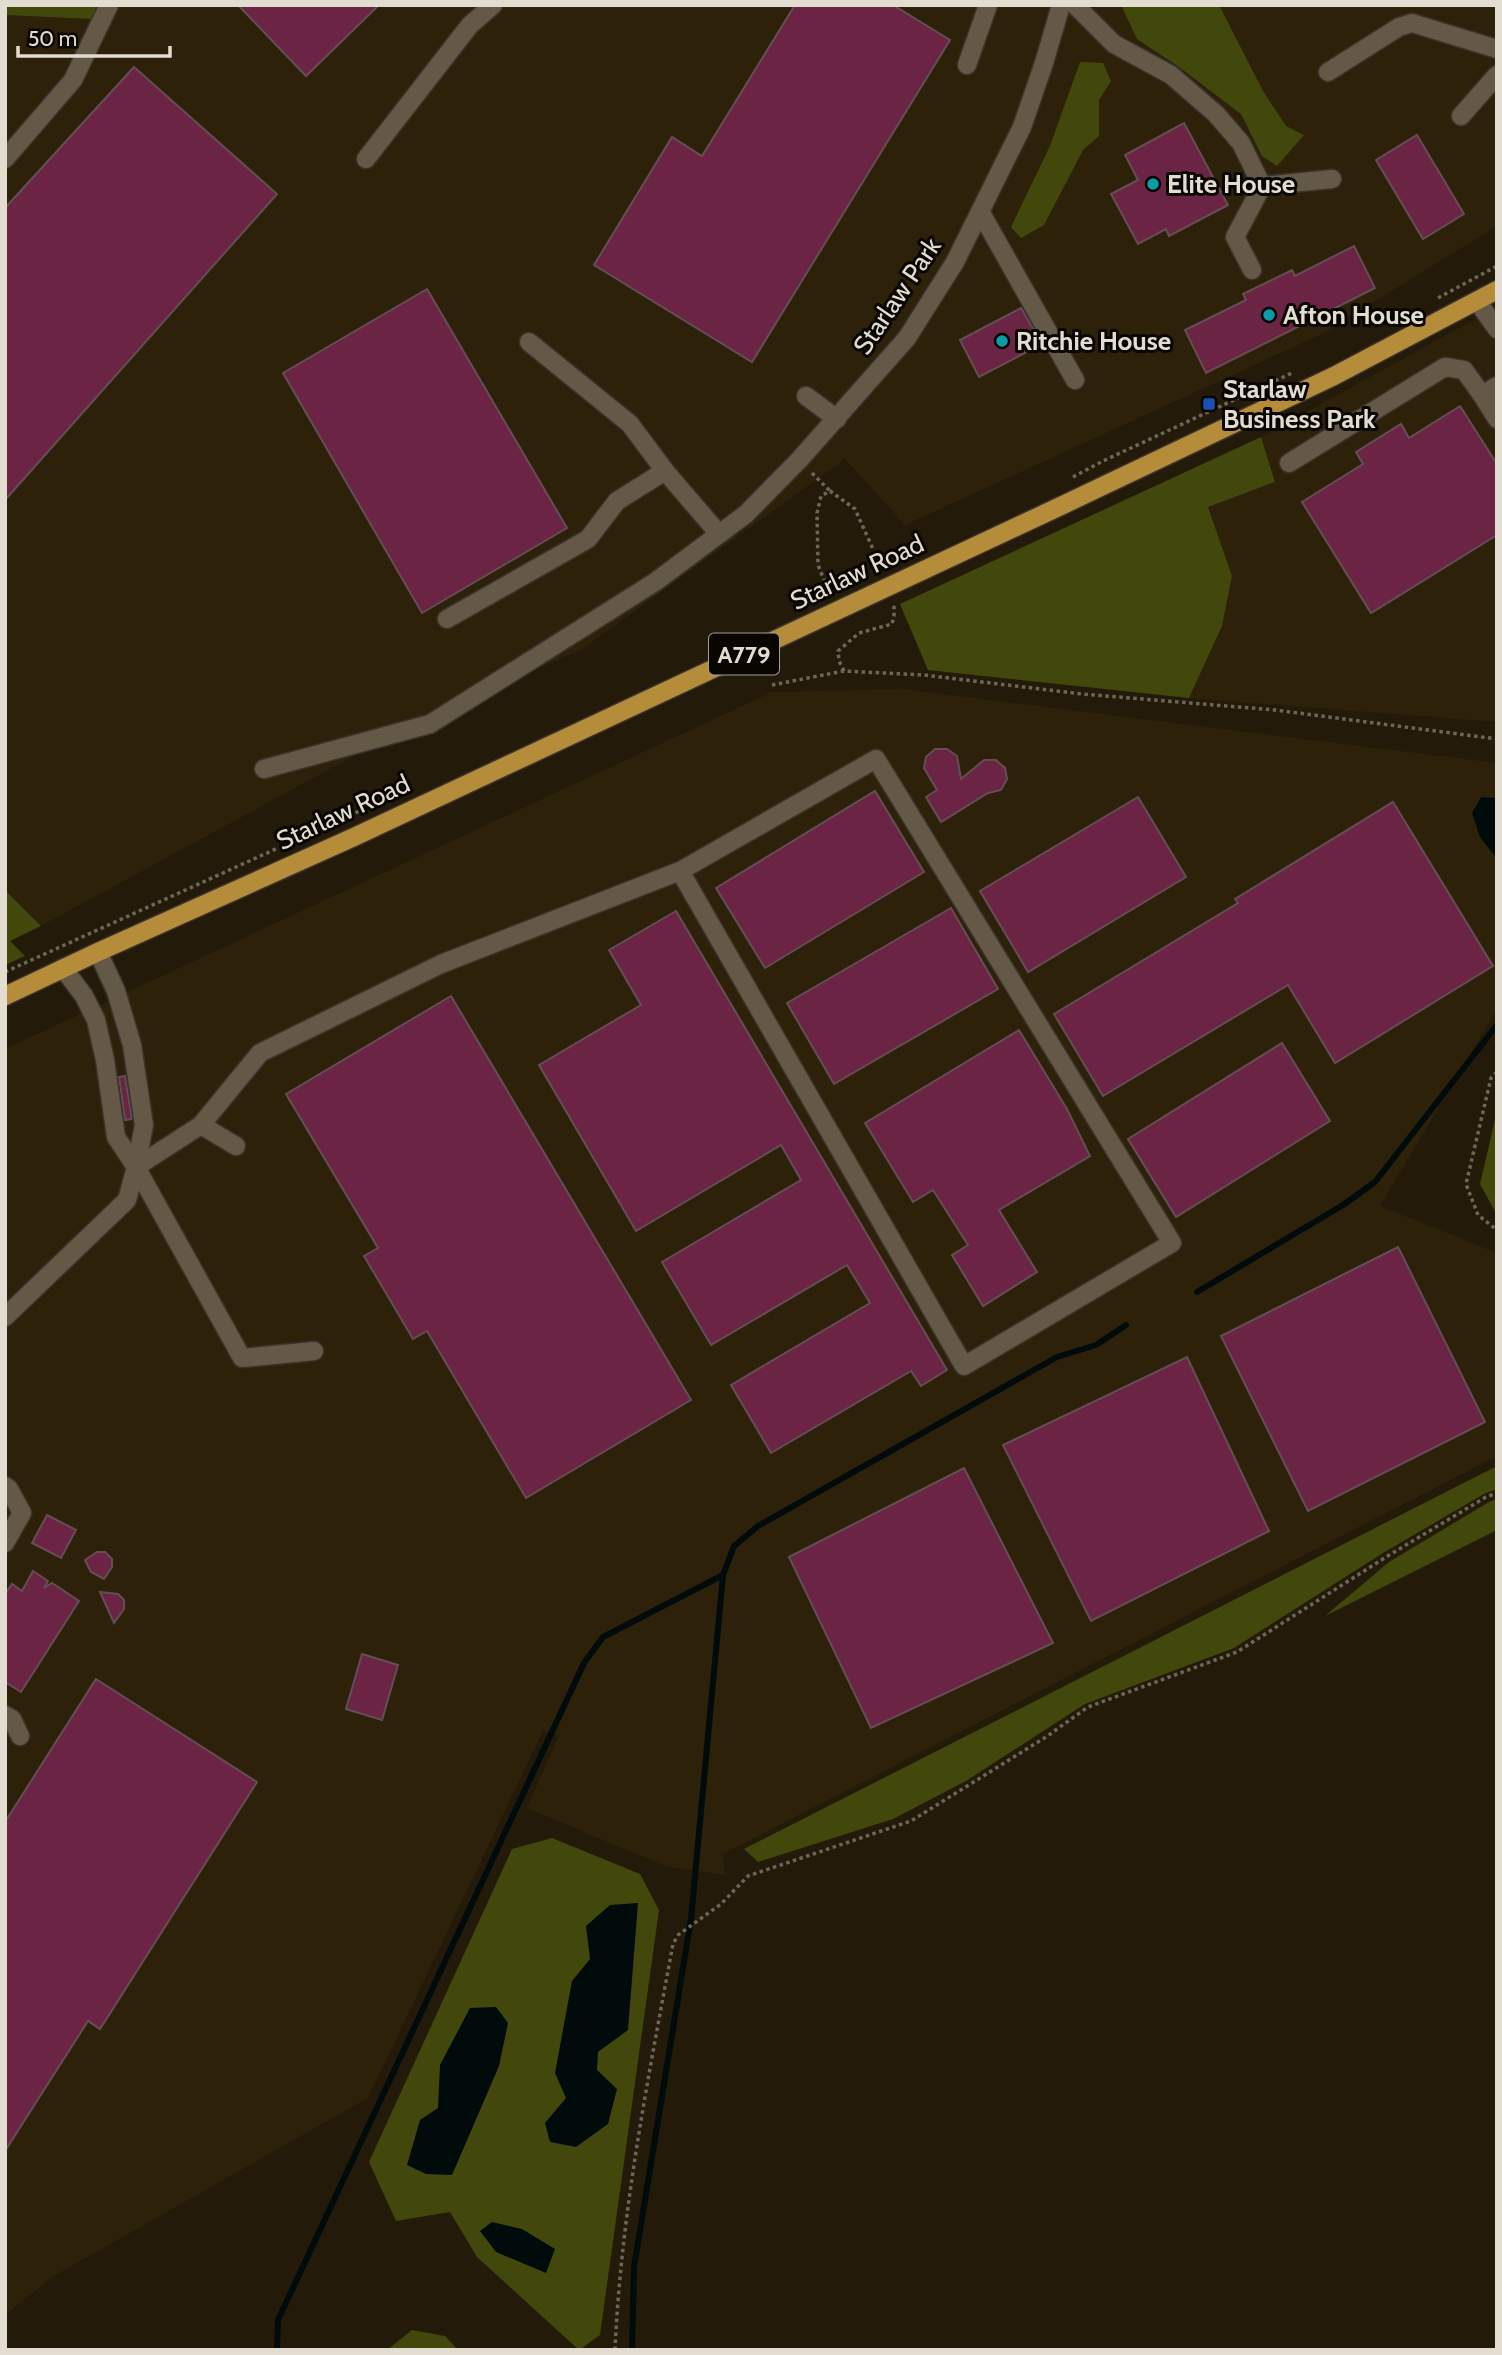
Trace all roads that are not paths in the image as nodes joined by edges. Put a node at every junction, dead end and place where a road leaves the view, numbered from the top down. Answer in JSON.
{"nodes":[{"id":1,"x":109,"y":5,"type":"edge"},
{"id":2,"x":493,"y":5,"type":"edge"},
{"id":3,"x":988,"y":5,"type":"edge"},
{"id":4,"x":1061,"y":5,"type":"edge"},
{"id":5,"x":1074,"y":5,"type":"edge"},
{"id":6,"x":1497,"y":49,"type":"edge"},
{"id":7,"x":967,"y":65,"type":"dead end"},
{"id":8,"x":1328,"y":72,"type":"dead end"},
{"id":9,"x":1497,"y":75,"type":"edge"},
{"id":10,"x":1461,"y":116,"type":"dead end"},
{"id":11,"x":5,"y":159,"type":"edge"},
{"id":12,"x":366,"y":159,"type":"dead end"},
{"id":13,"x":1332,"y":179,"type":"dead end"},
{"id":14,"x":1262,"y":186,"type":"junction"},
{"id":15,"x":981,"y":213,"type":"junction"},
{"id":16,"x":1252,"y":270,"type":"dead end"},
{"id":17,"x":1497,"y":290,"type":"edge"},
{"id":18,"x":1478,"y":300,"type":"junction"},
{"id":19,"x":1497,"y":329,"type":"edge"},
{"id":20,"x":529,"y":342,"type":"dead end"},
{"id":21,"x":1075,"y":380,"type":"dead end"},
{"id":22,"x":1489,"y":390,"type":"edge"},
{"id":23,"x":806,"y":396,"type":"dead end"},
{"id":24,"x":837,"y":419,"type":"junction"},
{"id":25,"x":1497,"y":419,"type":"edge"},
{"id":26,"x":1289,"y":463,"type":"dead end"},
{"id":27,"x":665,"y":471,"type":"junction"},
{"id":28,"x":719,"y":534,"type":"junction"},
{"id":29,"x":447,"y":619,"type":"dead end"},
{"id":30,"x":264,"y":769,"type":"dead end"},
{"id":31,"x":680,"y":871,"type":"junction"},
{"id":32,"x":98,"y":952,"type":"junction"},
{"id":33,"x":63,"y":968,"type":"junction"},
{"id":34,"x":5,"y":996,"type":"edge"},
{"id":35,"x":201,"y":1125,"type":"junction"},
{"id":36,"x":236,"y":1146,"type":"dead end"},
{"id":37,"x":136,"y":1167,"type":"junction"},
{"id":38,"x":5,"y":1317,"type":"edge"},
{"id":39,"x":314,"y":1351,"type":"dead end"},
{"id":40,"x":5,"y":1486,"type":"edge"},
{"id":41,"x":5,"y":1543,"type":"edge"},
{"id":42,"x":5,"y":1715,"type":"edge"},
{"id":43,"x":20,"y":1736,"type":"dead end"}],
"edges":[{"from":1,"to":11,"type":"street"},
{"from":2,"to":12,"type":"street"},
{"from":3,"to":7,"type":"street"},
{"from":4,"to":15,"type":"street","name":"Starlaw Park"},
{"from":5,"to":14,"type":"street"},
{"from":6,"to":8,"type":"street"},
{"from":9,"to":10,"type":"street"},
{"from":13,"to":14,"type":"street"},
{"from":14,"to":16,"type":"street"},
{"from":15,"to":21,"type":"street"},
{"from":15,"to":24,"type":"street","name":"Starlaw Park"},
{"from":17,"to":18,"type":"main road","name":"Starlaw Road","number":"A779"},
{"from":18,"to":19,"type":"street"},
{"from":18,"to":32,"type":"main road","name":"Starlaw Road","number":"A779"},
{"from":20,"to":27,"type":"street"},
{"from":22,"to":25,"type":"street"},
{"from":22,"to":26,"type":"street"},
{"from":23,"to":24,"type":"street"},
{"from":24,"to":28,"type":"street","name":"Starlaw Park"},
{"from":27,"to":28,"type":"street"},
{"from":27,"to":29,"type":"street"},
{"from":28,"to":30,"type":"street","name":"Starlaw Park"},
{"from":31,"to":31,"type":"street"},
{"from":31,"to":35,"type":"street"},
{"from":32,"to":33,"type":"main road","name":"Starlaw Road","number":"A779"},
{"from":32,"to":37,"type":"street"},
{"from":33,"to":34,"type":"main road","name":"Starlaw Road","number":"A779"},
{"from":33,"to":37,"type":"street"},
{"from":35,"to":36,"type":"street"},
{"from":35,"to":37,"type":"street"},
{"from":37,"to":38,"type":"street"},
{"from":37,"to":39,"type":"street"},
{"from":40,"to":41,"type":"street"},
{"from":42,"to":43,"type":"street"}]}
